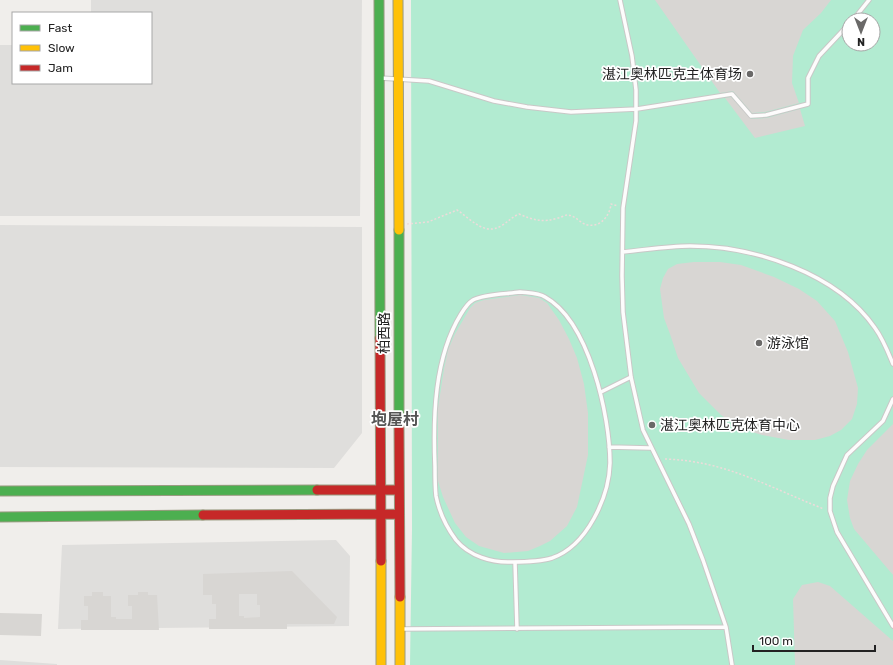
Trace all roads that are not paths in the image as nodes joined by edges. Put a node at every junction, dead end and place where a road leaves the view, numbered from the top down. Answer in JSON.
{"nodes":[{"id":1,"x":378,"y":0,"type":"edge"},
{"id":2,"x":398,"y":0,"type":"edge"},
{"id":3,"x":620,"y":0,"type":"edge"},
{"id":4,"x":869,"y":0,"type":"edge"},
{"id":5,"x":859,"y":12,"type":"edge"},
{"id":6,"x":841,"y":32,"type":"edge"},
{"id":7,"x":379,"y":78,"type":"junction"},
{"id":8,"x":398,"y":78,"type":"junction"},
{"id":9,"x":637,"y":109,"type":"junction"},
{"id":10,"x":623,"y":252,"type":"junction"},
{"id":11,"x":893,"y":364,"type":"edge"},
{"id":12,"x":631,"y":377,"type":"junction"},
{"id":13,"x":601,"y":392,"type":"junction"},
{"id":14,"x":893,"y":399,"type":"edge"},
{"id":15,"x":609,"y":447,"type":"junction"},
{"id":16,"x":650,"y":448,"type":"junction"},
{"id":17,"x":380,"y":490,"type":"junction"},
{"id":18,"x":399,"y":490,"type":"junction"},
{"id":19,"x":0,"y":491,"type":"edge"},
{"id":20,"x":380,"y":514,"type":"junction"},
{"id":21,"x":399,"y":514,"type":"junction"},
{"id":22,"x":0,"y":517,"type":"edge"},
{"id":23,"x":515,"y":562,"type":"junction"},
{"id":24,"x":893,"y":626,"type":"edge"},
{"id":25,"x":726,"y":627,"type":"junction"},
{"id":26,"x":400,"y":628,"type":"junction"},
{"id":27,"x":517,"y":628,"type":"junction"},
{"id":28,"x":381,"y":665,"type":"edge"},
{"id":29,"x":400,"y":665,"type":"edge"},
{"id":30,"x":732,"y":665,"type":"edge"}],
"edges":[{"from":1,"to":7,"type":"main road","name":"柏西路"},
{"from":2,"to":8,"type":"main road","name":"柏西路"},
{"from":3,"to":9,"type":"lane"},
{"from":4,"to":5,"type":"lane"},
{"from":6,"to":9,"type":"lane"},
{"from":7,"to":8,"type":"lane"},
{"from":7,"to":17,"type":"main road","name":"柏西路"},
{"from":8,"to":9,"type":"lane"},
{"from":8,"to":18,"type":"main road","name":"柏西路"},
{"from":9,"to":10,"type":"lane"},
{"from":10,"to":11,"type":"lane"},
{"from":10,"to":12,"type":"lane"},
{"from":12,"to":13,"type":"lane"},
{"from":12,"to":16,"type":"lane"},
{"from":13,"to":15,"type":"lane"},
{"from":13,"to":23,"type":"lane"},
{"from":14,"to":24,"type":"lane"},
{"from":15,"to":16,"type":"lane"},
{"from":15,"to":23,"type":"lane"},
{"from":16,"to":25,"type":"lane"},
{"from":17,"to":18,"type":"main road"},
{"from":17,"to":19,"type":"main road"},
{"from":17,"to":20,"type":"main road","name":"柏西路"},
{"from":18,"to":21,"type":"main road","name":"柏西路"},
{"from":20,"to":21,"type":"main road"},
{"from":20,"to":22,"type":"main road"},
{"from":20,"to":28,"type":"main road","name":"柏西路"},
{"from":21,"to":26,"type":"main road","name":"柏西路"},
{"from":23,"to":27,"type":"lane"},
{"from":25,"to":27,"type":"lane"},
{"from":25,"to":30,"type":"lane"},
{"from":26,"to":27,"type":"lane"},
{"from":26,"to":29,"type":"main road","name":"柏西路"}]}
